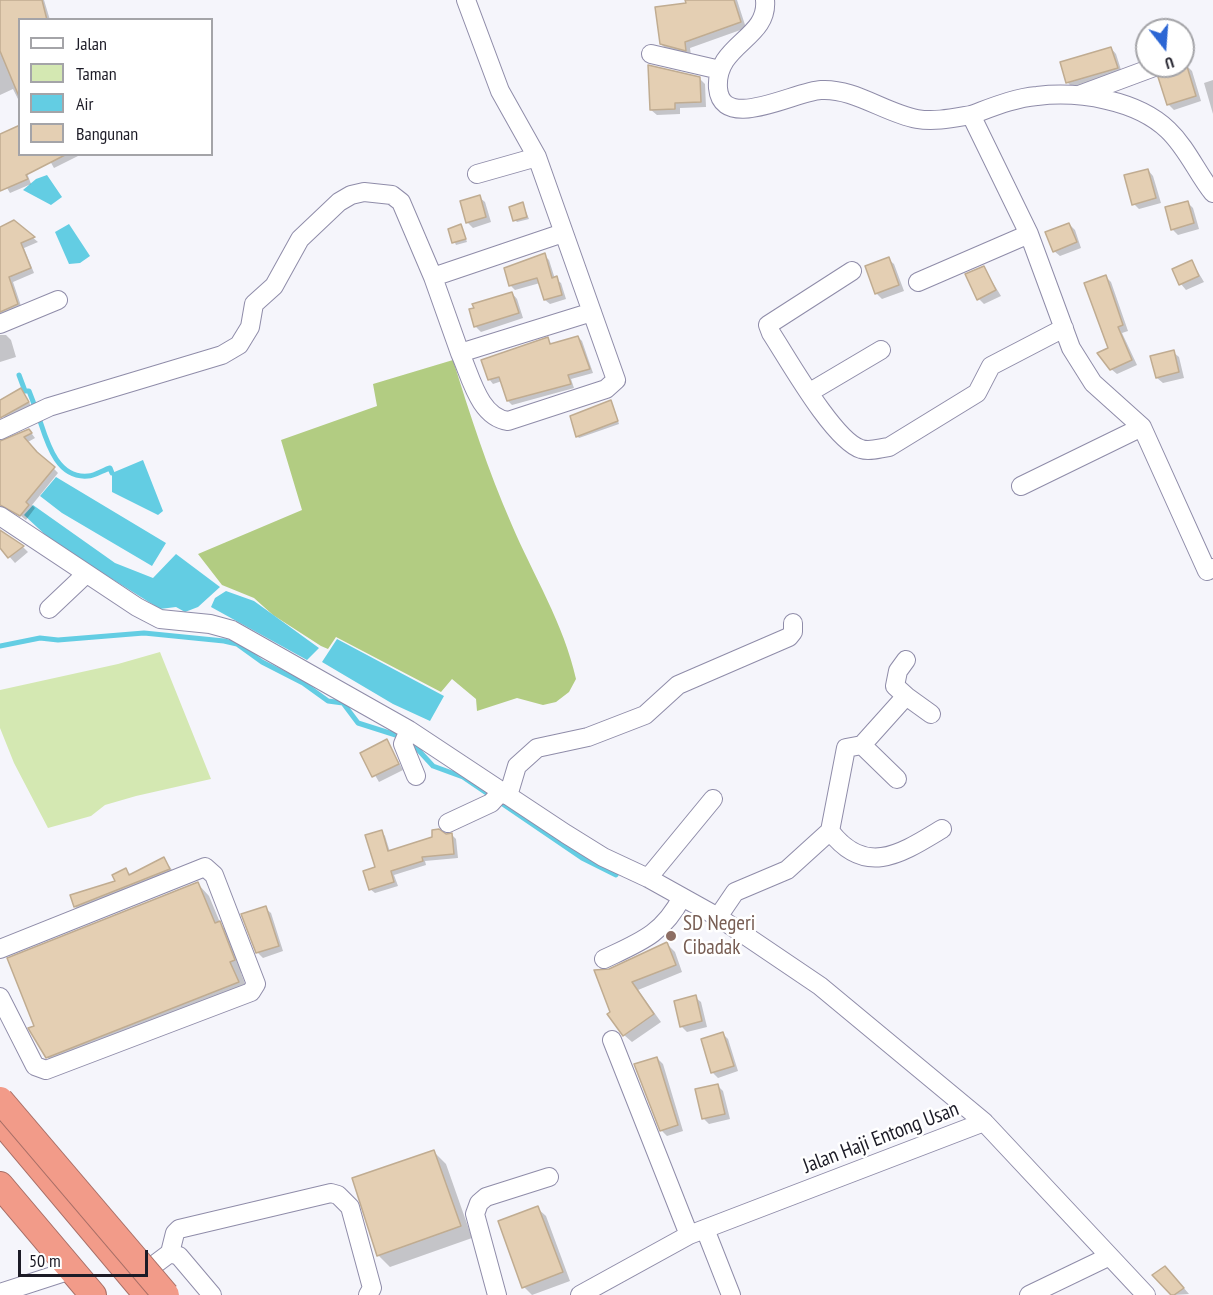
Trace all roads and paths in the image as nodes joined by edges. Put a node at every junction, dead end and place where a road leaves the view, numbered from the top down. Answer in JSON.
{"nodes":[{"id":1,"x":466,"y":0,"type":"edge"},
{"id":2,"x":765,"y":0,"type":"edge"},
{"id":3,"x":651,"y":54,"type":"dead end"},
{"id":4,"x":720,"y":70,"type":"junction"},
{"id":5,"x":1135,"y":74,"type":"edge"},
{"id":6,"x":1077,"y":96,"type":"junction"},
{"id":7,"x":971,"y":115,"type":"junction"},
{"id":8,"x":537,"y":158,"type":"junction"},
{"id":9,"x":477,"y":174,"type":"dead end"},
{"id":10,"x":1213,"y":194,"type":"edge"},
{"id":11,"x":563,"y":233,"type":"junction"},
{"id":12,"x":1029,"y":234,"type":"junction"},
{"id":13,"x":852,"y":271,"type":"dead end"},
{"id":14,"x":433,"y":277,"type":"junction"},
{"id":15,"x":918,"y":282,"type":"dead end"},
{"id":16,"x":58,"y":300,"type":"dead end"},
{"id":17,"x":592,"y":312,"type":"junction"},
{"id":18,"x":0,"y":324,"type":"edge"},
{"id":19,"x":1064,"y":328,"type":"junction"},
{"id":20,"x":881,"y":350,"type":"dead end"},
{"id":21,"x":460,"y":353,"type":"junction"},
{"id":22,"x":810,"y":392,"type":"junction"},
{"id":23,"x":1142,"y":427,"type":"junction"},
{"id":24,"x":0,"y":430,"type":"edge"},
{"id":25,"x":1021,"y":486,"type":"dead end"},
{"id":26,"x":0,"y":516,"type":"edge"},
{"id":27,"x":86,"y":574,"type":"junction"},
{"id":28,"x":1211,"y":575,"type":"edge"},
{"id":29,"x":49,"y":609,"type":"dead end"},
{"id":30,"x":794,"y":623,"type":"dead end"},
{"id":31,"x":906,"y":660,"type":"dead end"},
{"id":32,"x":906,"y":696,"type":"junction"},
{"id":33,"x":932,"y":714,"type":"dead end"},
{"id":34,"x":406,"y":737,"type":"junction"},
{"id":35,"x":862,"y":745,"type":"junction"},
{"id":36,"x":416,"y":776,"type":"dead end"},
{"id":37,"x":897,"y":779,"type":"dead end"},
{"id":38,"x":500,"y":797,"type":"junction"},
{"id":39,"x":712,"y":799,"type":"dead end"},
{"id":40,"x":448,"y":823,"type":"dead end"},
{"id":41,"x":942,"y":828,"type":"dead end"},
{"id":42,"x":830,"y":831,"type":"junction"},
{"id":43,"x":648,"y":878,"type":"junction"},
{"id":44,"x":682,"y":897,"type":"junction"},
{"id":45,"x":718,"y":917,"type":"junction"},
{"id":46,"x":0,"y":949,"type":"edge"},
{"id":47,"x":604,"y":958,"type":"dead end"},
{"id":48,"x":0,"y":997,"type":"edge"},
{"id":49,"x":612,"y":1040,"type":"dead end"},
{"id":50,"x":0,"y":1100,"type":"edge"},
{"id":51,"x":0,"y":1120,"type":"edge"},
{"id":52,"x":984,"y":1122,"type":"junction"},
{"id":53,"x":0,"y":1142,"type":"edge"},
{"id":54,"x":549,"y":1177,"type":"dead end"},
{"id":55,"x":0,"y":1185,"type":"edge"},
{"id":56,"x":697,"y":1232,"type":"junction"},
{"id":57,"x":170,"y":1254,"type":"junction"},
{"id":58,"x":1108,"y":1257,"type":"junction"},
{"id":59,"x":71,"y":1270,"type":"junction"},
{"id":60,"x":137,"y":1290,"type":"edge"},
{"id":61,"x":602,"y":1290,"type":"edge"},
{"id":62,"x":0,"y":1293,"type":"edge"},
{"id":63,"x":93,"y":1295,"type":"edge"},
{"id":64,"x":166,"y":1295,"type":"edge"},
{"id":65,"x":212,"y":1295,"type":"edge"},
{"id":66,"x":368,"y":1295,"type":"edge"},
{"id":67,"x":497,"y":1295,"type":"edge"},
{"id":68,"x":580,"y":1295,"type":"edge"},
{"id":69,"x":731,"y":1295,"type":"edge"},
{"id":70,"x":1029,"y":1295,"type":"edge"},
{"id":71,"x":1146,"y":1295,"type":"edge"}],
"edges":[{"from":1,"to":8,"type":"street"},
{"from":2,"to":4,"type":"street"},
{"from":3,"to":4,"type":"street"},
{"from":4,"to":7,"type":"street"},
{"from":5,"to":6,"type":"street"},
{"from":6,"to":7,"type":"street"},
{"from":6,"to":10,"type":"street"},
{"from":7,"to":12,"type":"street"},
{"from":8,"to":9,"type":"street"},
{"from":8,"to":11,"type":"street"},
{"from":11,"to":14,"type":"street"},
{"from":11,"to":17,"type":"street"},
{"from":12,"to":15,"type":"street"},
{"from":12,"to":19,"type":"street"},
{"from":13,"to":22,"type":"street"},
{"from":14,"to":21,"type":"street"},
{"from":14,"to":24,"type":"street"},
{"from":16,"to":18,"type":"street"},
{"from":17,"to":21,"type":"street"},
{"from":17,"to":21,"type":"street"},
{"from":19,"to":22,"type":"street"},
{"from":19,"to":23,"type":"street"},
{"from":20,"to":22,"type":"street"},
{"from":23,"to":25,"type":"street"},
{"from":23,"to":28,"type":"street"},
{"from":26,"to":27,"type":"street"},
{"from":27,"to":29,"type":"street"},
{"from":27,"to":34,"type":"street"},
{"from":30,"to":38,"type":"street"},
{"from":31,"to":32,"type":"street"},
{"from":32,"to":33,"type":"street"},
{"from":32,"to":35,"type":"street"},
{"from":34,"to":36,"type":"street"},
{"from":34,"to":38,"type":"street"},
{"from":35,"to":37,"type":"street"},
{"from":35,"to":42,"type":"street"},
{"from":38,"to":40,"type":"street"},
{"from":38,"to":43,"type":"street"},
{"from":39,"to":43,"type":"street"},
{"from":41,"to":42,"type":"street"},
{"from":42,"to":45,"type":"street"},
{"from":43,"to":44,"type":"street"},
{"from":44,"to":45,"type":"street"},
{"from":44,"to":47,"type":"street"},
{"from":45,"to":52,"type":"street"},
{"from":46,"to":48,"type":"street"},
{"from":49,"to":56,"type":"street"},
{"from":50,"to":64,"type":"highway","bridge":true},
{"from":51,"to":60,"type":"highway"},
{"from":52,"to":56,"type":"street","name":"Jalan Haji Entong Usan"},
{"from":52,"to":58,"type":"street","name":"Jalan Haji Entong Usan"},
{"from":53,"to":60,"type":"highway"},
{"from":54,"to":67,"type":"street"},
{"from":55,"to":59,"type":"highway"},
{"from":56,"to":61,"type":"street","name":"Jalan Haji Entong Usan"},
{"from":56,"to":69,"type":"street"},
{"from":57,"to":60,"type":"street"},
{"from":57,"to":65,"type":"street"},
{"from":57,"to":66,"type":"street"},
{"from":58,"to":70,"type":"street"},
{"from":58,"to":71,"type":"street","name":"Jalan Haji Entong Usan"},
{"from":59,"to":62,"type":"street"},
{"from":59,"to":63,"type":"highway"},
{"from":61,"to":68,"type":"street","name":"Jalan Haji Entong Usan"}]}
